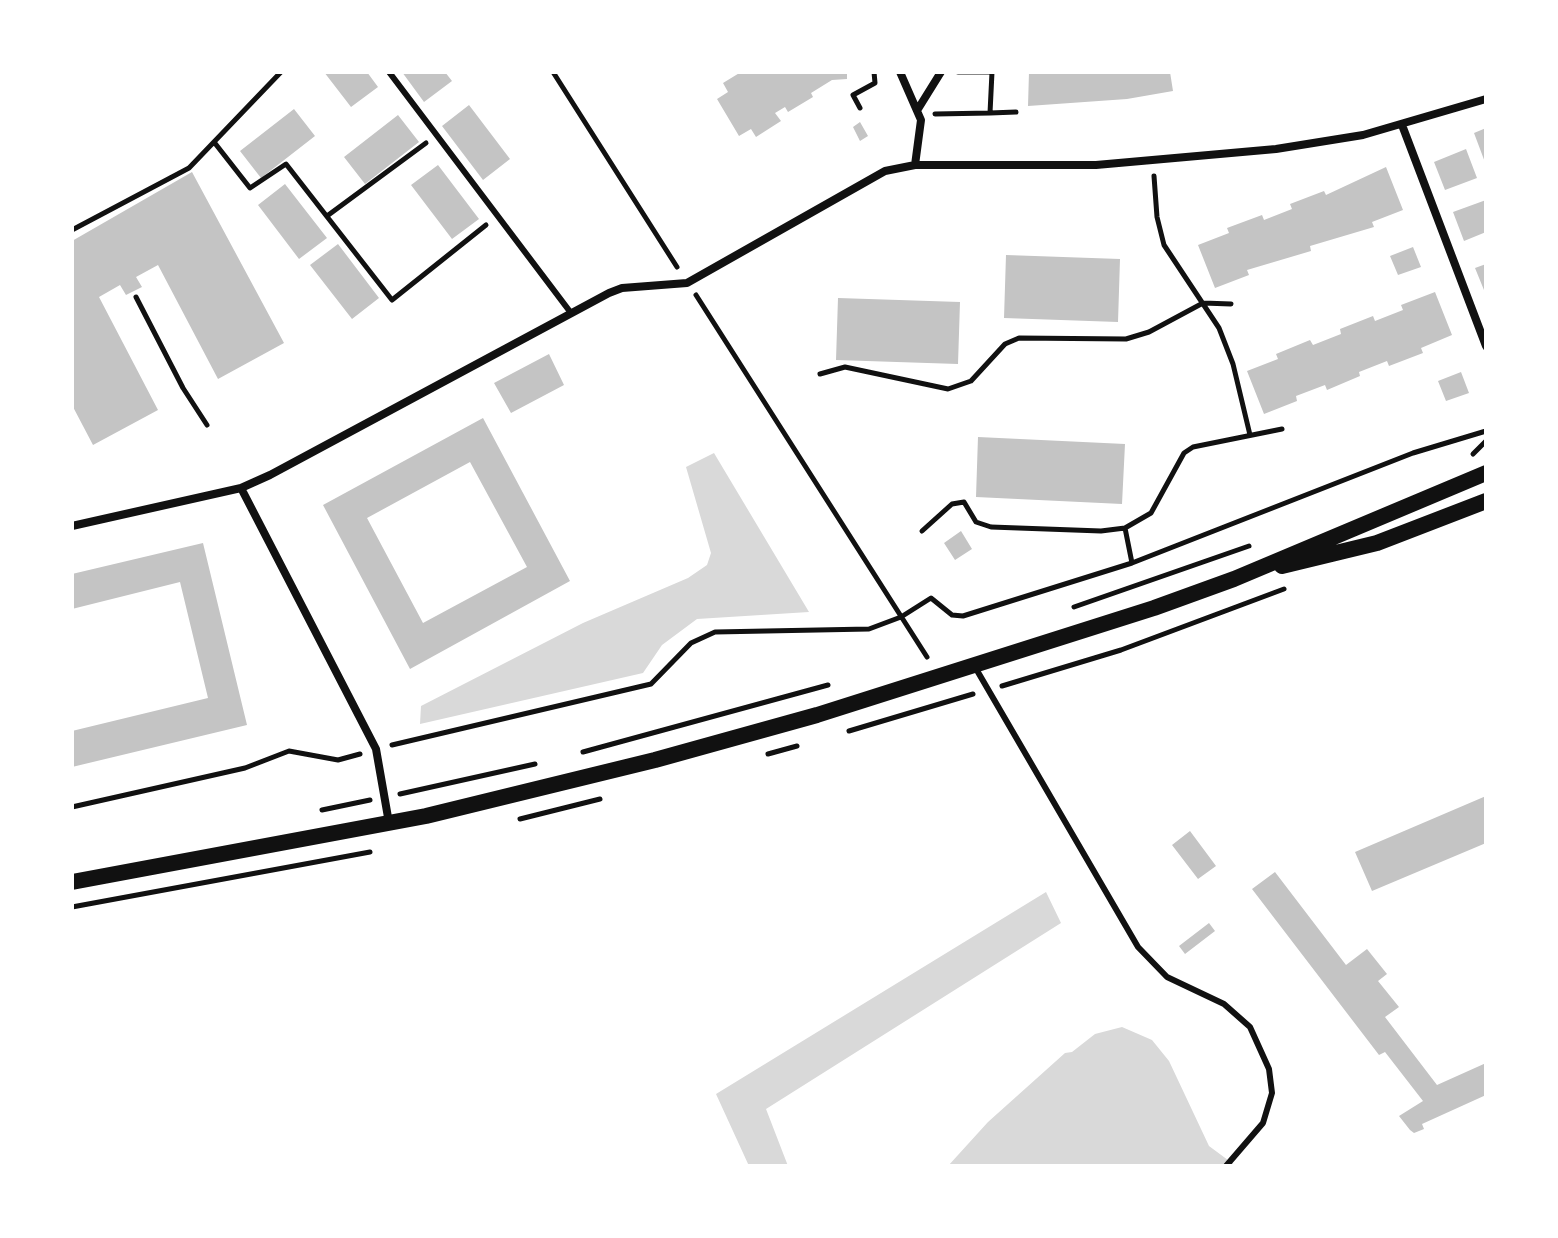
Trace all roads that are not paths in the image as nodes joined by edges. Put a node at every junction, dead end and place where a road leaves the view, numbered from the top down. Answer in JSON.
{"nodes":[{"id":1,"x":389,"y":72,"type":"edge"},
{"id":2,"x":900,"y":72,"type":"edge"},
{"id":3,"x":941,"y":72,"type":"edge"},
{"id":4,"x":1486,"y":99,"type":"edge"},
{"id":5,"x":918,"y":109,"type":"junction"},
{"id":6,"x":1402,"y":125,"type":"junction"},
{"id":7,"x":915,"y":165,"type":"junction"},
{"id":8,"x":571,"y":313,"type":"junction"},
{"id":9,"x":1486,"y":346,"type":"edge"},
{"id":10,"x":1486,"y":473,"type":"edge"},
{"id":11,"x":241,"y":488,"type":"junction"},
{"id":12,"x":1486,"y":501,"type":"edge"},
{"id":13,"x":72,"y":526,"type":"edge"},
{"id":14,"x":1234,"y":579,"type":"junction"},
{"id":15,"x":975,"y":667,"type":"junction"},
{"id":16,"x":389,"y":824,"type":"junction"},
{"id":17,"x":72,"y":882,"type":"edge"},
{"id":18,"x":1226,"y":1166,"type":"edge"}],
"edges":[{"from":1,"to":8,"type":"lane"},
{"from":2,"to":5,"type":"street"},
{"from":3,"to":5,"type":"street"},
{"from":4,"to":6,"type":"street"},
{"from":5,"to":7,"type":"street"},
{"from":6,"to":7,"type":"street"},
{"from":6,"to":9,"type":"street"},
{"from":7,"to":8,"type":"street"},
{"from":8,"to":11,"type":"street"},
{"from":10,"to":14,"type":"main road"},
{"from":11,"to":13,"type":"street"},
{"from":11,"to":16,"type":"street"},
{"from":12,"to":14,"type":"main road"},
{"from":14,"to":15,"type":"main road"},
{"from":15,"to":16,"type":"main road"},
{"from":15,"to":18,"type":"lane"},
{"from":16,"to":17,"type":"main road"}]}
